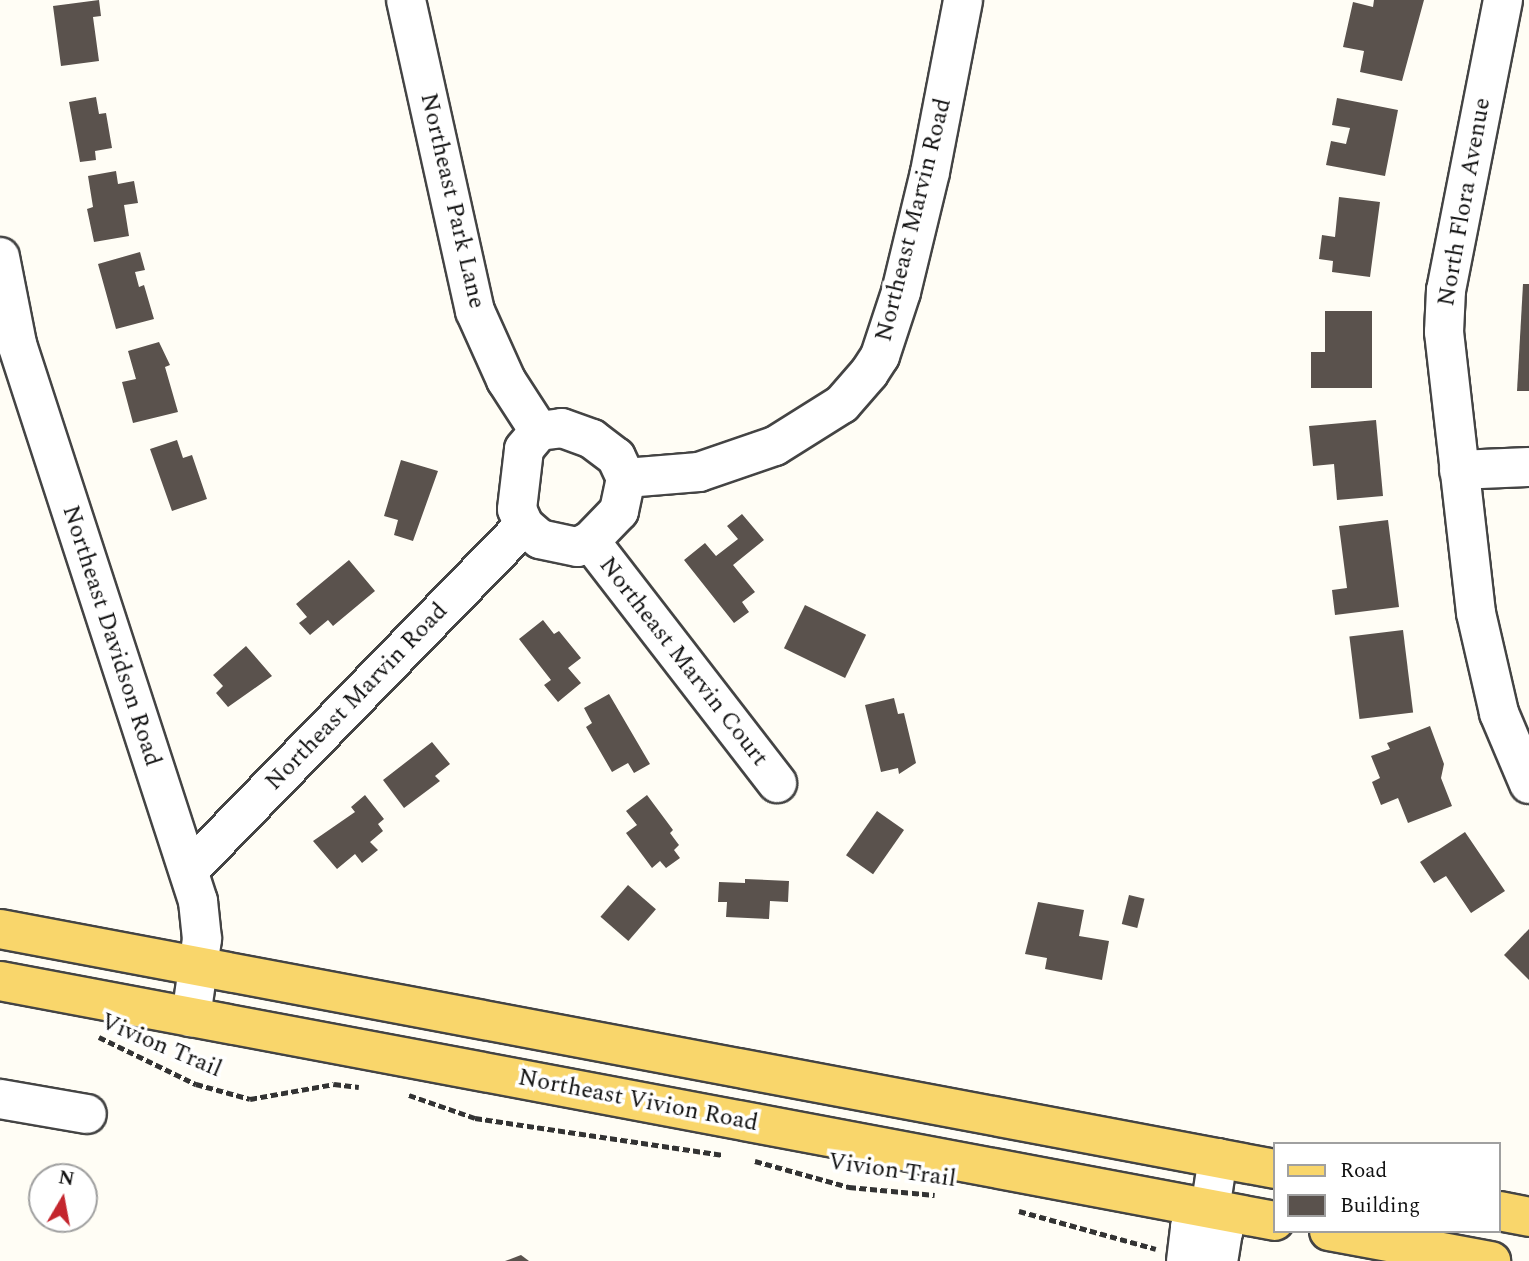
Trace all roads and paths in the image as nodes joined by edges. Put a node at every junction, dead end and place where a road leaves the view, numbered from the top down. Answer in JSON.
{"nodes":[{"id":1,"x":406,"y":0,"type":"edge"},
{"id":2,"x":963,"y":0,"type":"edge"},
{"id":3,"x":1503,"y":0,"type":"edge"},
{"id":4,"x":0,"y":257,"type":"edge"},
{"id":5,"x":8,"y":347,"type":"edge"},
{"id":6,"x":539,"y":431,"type":"junction"},
{"id":7,"x":1529,"y":467,"type":"edge"},
{"id":8,"x":1458,"y":470,"type":"junction"},
{"id":9,"x":626,"y":478,"type":"junction"},
{"id":10,"x":524,"y":524,"type":"junction"},
{"id":11,"x":590,"y":541,"type":"junction"},
{"id":12,"x":777,"y":783,"type":"dead end"},
{"id":13,"x":1529,"y":784,"type":"edge"},
{"id":14,"x":190,"y":869,"type":"junction"},
{"id":15,"x":0,"y":929,"type":"edge"},
{"id":16,"x":201,"y":966,"type":"junction"},
{"id":17,"x":0,"y":981,"type":"edge"},
{"id":18,"x":191,"y":1017,"type":"junction"},
{"id":19,"x":89,"y":1034,"type":"dead end"},
{"id":20,"x":371,"y":1088,"type":"dead end"},
{"id":21,"x":404,"y":1093,"type":"dead end"},
{"id":22,"x":0,"y":1099,"type":"edge"},
{"id":23,"x":976,"y":1113,"type":"junction"},
{"id":24,"x":87,"y":1114,"type":"dead end"},
{"id":25,"x":913,"y":1153,"type":"junction"},
{"id":26,"x":727,"y":1156,"type":"dead end"},
{"id":27,"x":740,"y":1158,"type":"dead end"},
{"id":28,"x":1218,"y":1158,"type":"junction"},
{"id":29,"x":1274,"y":1169,"type":"edge"},
{"id":30,"x":942,"y":1196,"type":"dead end"},
{"id":31,"x":1009,"y":1208,"type":"dead end"},
{"id":32,"x":1210,"y":1209,"type":"junction"},
{"id":33,"x":1501,"y":1211,"type":"edge"},
{"id":34,"x":1529,"y":1217,"type":"edge"},
{"id":35,"x":1274,"y":1221,"type":"edge"},
{"id":36,"x":1340,"y":1233,"type":"edge"},
{"id":37,"x":1197,"y":1258,"type":"edge"},
{"id":38,"x":1491,"y":1261,"type":"edge"}],
"edges":[{"from":1,"to":6,"type":"street","name":"Northeast Park Lane"},
{"from":2,"to":9,"type":"street","name":"Northeast Marvin Road"},
{"from":3,"to":8,"type":"street","name":"North Flora Avenue"},
{"from":4,"to":5,"type":"street","name":"Northeast Davidson Road"},
{"from":5,"to":14,"type":"street","name":"Northeast Davidson Road"},
{"from":6,"to":9,"type":"street"},
{"from":6,"to":10,"type":"street"},
{"from":7,"to":8,"type":"street"},
{"from":8,"to":13,"type":"street","name":"North Flora Avenue"},
{"from":9,"to":11,"type":"street"},
{"from":10,"to":11,"type":"street"},
{"from":10,"to":14,"type":"street","name":"Northeast Marvin Road"},
{"from":11,"to":12,"type":"street","name":"Northeast Marvin Court"},
{"from":14,"to":16,"type":"street","name":"Northeast Davidson Road"},
{"from":15,"to":16,"type":"main road","name":"Northeast Vivion Road"},
{"from":16,"to":18,"type":"street","name":"Northeast Davidson Road"},
{"from":16,"to":23,"type":"main road","name":"Northeast Vivion Road"},
{"from":17,"to":18,"type":"main road","name":"Northeast Vivion Road"},
{"from":18,"to":25,"type":"main road","name":"Northeast Vivion Road"},
{"from":19,"to":20,"type":"path","name":"Vivion Trail"},
{"from":21,"to":26,"type":"path"},
{"from":22,"to":24,"type":"street"},
{"from":23,"to":25,"type":"main road"},
{"from":23,"to":28,"type":"main road","name":"Northeast Vivion Road"},
{"from":25,"to":32,"type":"main road","name":"Northeast Vivion Road"},
{"from":27,"to":30,"type":"path","name":"Vivion Trail"},
{"from":28,"to":29,"type":"main road","name":"Northeast Vivion Road"},
{"from":28,"to":32,"type":"street"},
{"from":31,"to":37,"type":"path"},
{"from":32,"to":35,"type":"main road","name":"Northeast Vivion Road"},
{"from":32,"to":37,"type":"street"},
{"from":33,"to":34,"type":"main road"},
{"from":36,"to":38,"type":"main road"}]}
